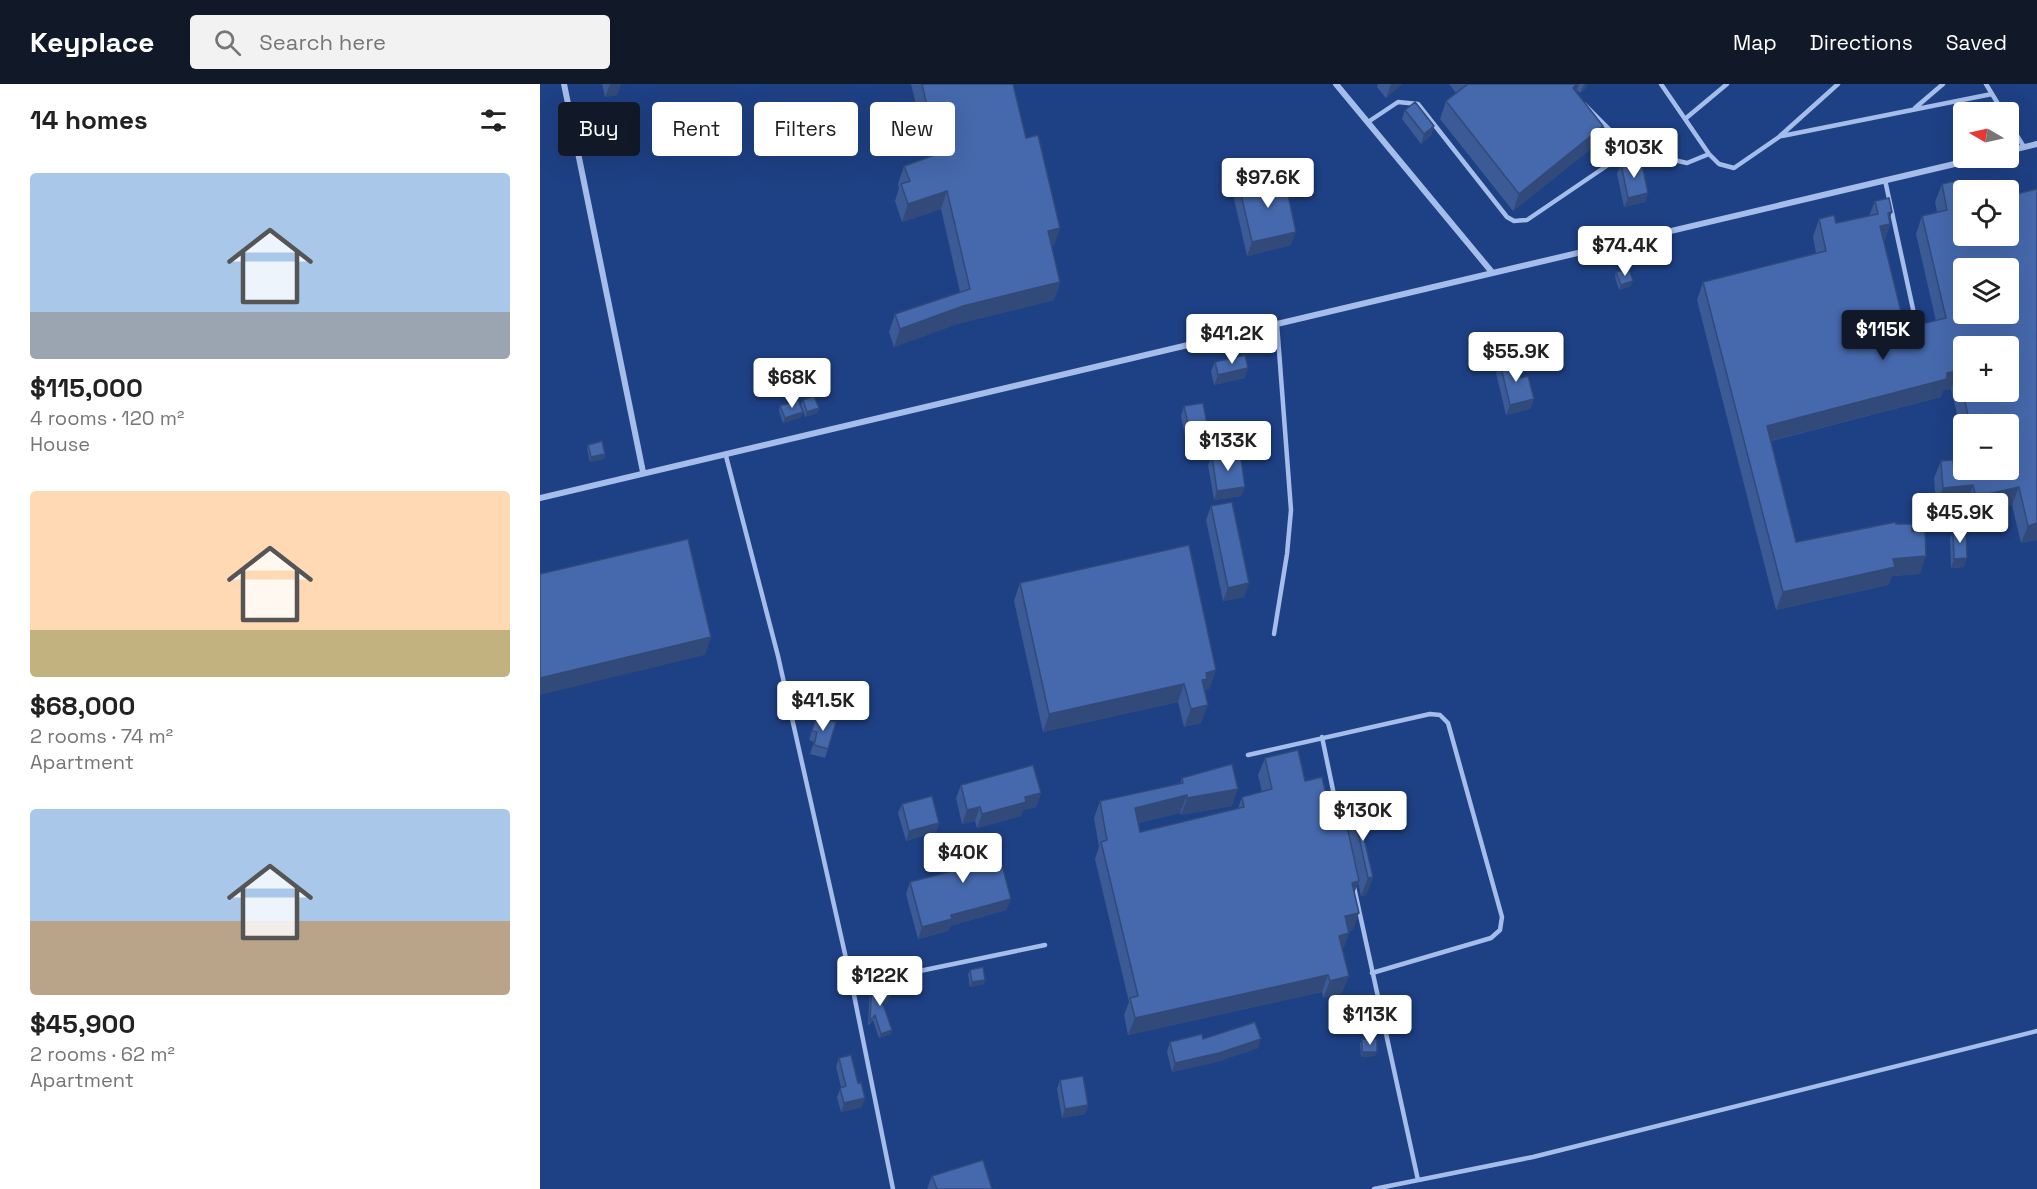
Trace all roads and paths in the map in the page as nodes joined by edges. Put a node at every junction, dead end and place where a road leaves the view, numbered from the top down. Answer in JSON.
{"nodes":[{"id":1,"x":564,"y":84,"type":"edge"},
{"id":2,"x":1336,"y":84,"type":"edge"},
{"id":3,"x":1661,"y":84,"type":"edge"},
{"id":4,"x":1727,"y":84,"type":"edge"},
{"id":5,"x":1838,"y":84,"type":"edge"},
{"id":6,"x":1942,"y":84,"type":"edge"},
{"id":7,"x":1986,"y":84,"type":"edge"},
{"id":8,"x":1992,"y":94,"type":"junction"},
{"id":9,"x":1581,"y":101,"type":"edge"},
{"id":10,"x":1997,"y":102,"type":"edge"},
{"id":11,"x":1913,"y":110,"type":"junction"},
{"id":12,"x":1685,"y":119,"type":"junction"},
{"id":13,"x":1368,"y":122,"type":"junction"},
{"id":14,"x":1779,"y":137,"type":"junction"},
{"id":15,"x":2019,"y":139,"type":"edge"},
{"id":16,"x":2037,"y":144,"type":"edge"},
{"id":17,"x":2024,"y":147,"type":"junction"},
{"id":18,"x":2019,"y":148,"type":"edge"},
{"id":19,"x":1630,"y":150,"type":"junction"},
{"id":20,"x":1709,"y":154,"type":"junction"},
{"id":21,"x":1953,"y":164,"type":"edge"},
{"id":22,"x":1885,"y":180,"type":"junction"},
{"id":23,"x":1491,"y":271,"type":"junction"},
{"id":24,"x":1277,"y":324,"type":"junction"},
{"id":25,"x":1919,"y":337,"type":"edge"},
{"id":26,"x":726,"y":456,"type":"junction"},
{"id":27,"x":643,"y":472,"type":"junction"},
{"id":28,"x":540,"y":498,"type":"edge"},
{"id":29,"x":1274,"y":634,"type":"dead end"},
{"id":30,"x":1322,"y":737,"type":"junction"},
{"id":31,"x":1248,"y":755,"type":"dead end"},
{"id":32,"x":1341,"y":826,"type":"edge"},
{"id":33,"x":1353,"y":883,"type":"edge"},
{"id":34,"x":1045,"y":945,"type":"dead end"},
{"id":35,"x":1371,"y":972,"type":"junction"},
{"id":36,"x":852,"y":985,"type":"junction"},
{"id":37,"x":2037,"y":1031,"type":"edge"},
{"id":38,"x":1418,"y":1180,"type":"junction"},
{"id":39,"x":893,"y":1189,"type":"edge"},
{"id":40,"x":1374,"y":1189,"type":"edge"}],
"edges":[{"from":1,"to":27,"type":"street"},
{"from":2,"to":13,"type":"street"},
{"from":3,"to":12,"type":"lane"},
{"from":4,"to":12,"type":"lane"},
{"from":5,"to":14,"type":"lane"},
{"from":6,"to":11,"type":"lane"},
{"from":7,"to":8,"type":"lane"},
{"from":8,"to":10,"type":"lane"},
{"from":8,"to":11,"type":"lane"},
{"from":9,"to":19,"type":"lane"},
{"from":11,"to":14,"type":"lane"},
{"from":12,"to":20,"type":"lane"},
{"from":13,"to":19,"type":"lane"},
{"from":13,"to":23,"type":"street"},
{"from":14,"to":20,"type":"lane"},
{"from":15,"to":17,"type":"lane"},
{"from":16,"to":17,"type":"street"},
{"from":17,"to":18,"type":"street"},
{"from":19,"to":20,"type":"lane"},
{"from":21,"to":22,"type":"street"},
{"from":22,"to":23,"type":"street"},
{"from":22,"to":25,"type":"lane"},
{"from":23,"to":24,"type":"street"},
{"from":24,"to":26,"type":"street"},
{"from":24,"to":29,"type":"lane"},
{"from":26,"to":27,"type":"street"},
{"from":26,"to":36,"type":"lane"},
{"from":27,"to":28,"type":"street"},
{"from":30,"to":31,"type":"lane"},
{"from":30,"to":32,"type":"lane"},
{"from":30,"to":35,"type":"lane"},
{"from":33,"to":35,"type":"lane"},
{"from":34,"to":36,"type":"lane"},
{"from":35,"to":38,"type":"lane"},
{"from":36,"to":39,"type":"lane"},
{"from":37,"to":38,"type":"lane"},
{"from":38,"to":40,"type":"lane"}]}
